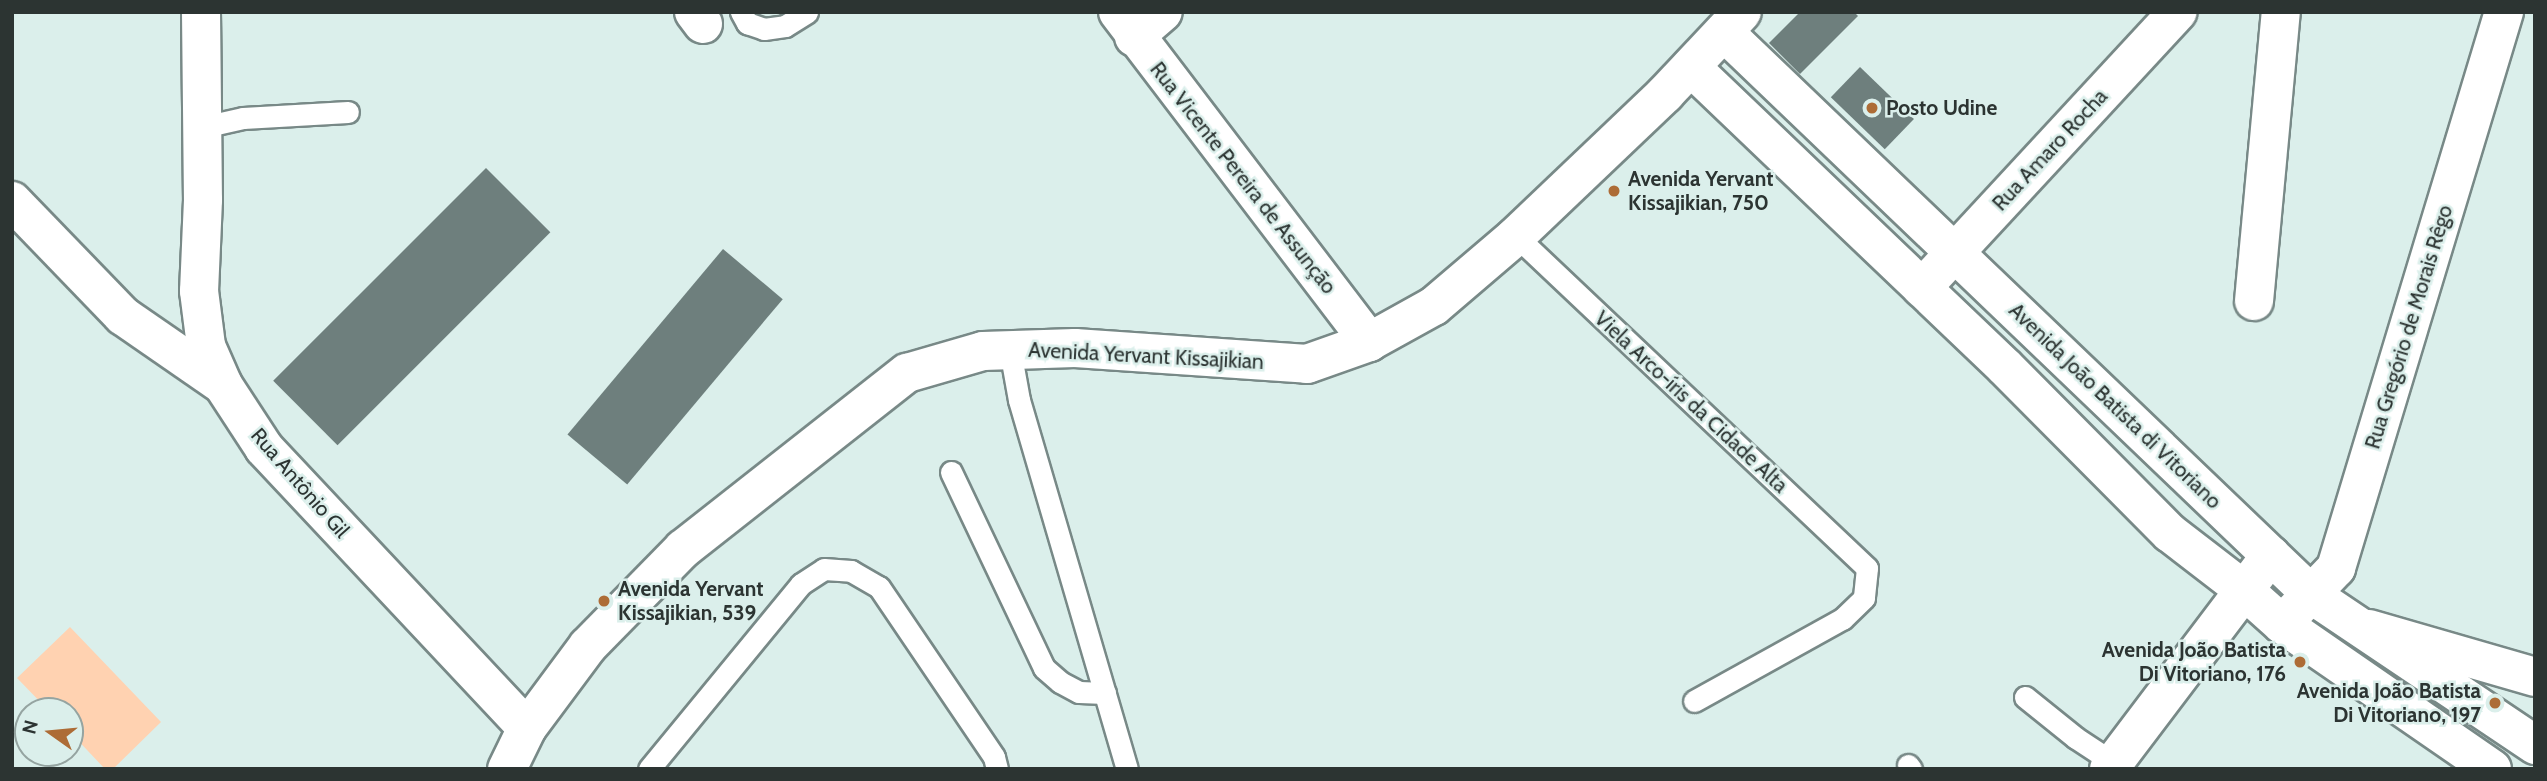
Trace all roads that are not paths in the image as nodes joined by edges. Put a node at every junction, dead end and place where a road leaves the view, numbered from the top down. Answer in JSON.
{"nodes":[{"id":1,"x":201,"y":12,"type":"edge"},
{"id":2,"x":741,"y":12,"type":"edge"},
{"id":3,"x":807,"y":12,"type":"edge"},
{"id":4,"x":1163,"y":12,"type":"edge"},
{"id":5,"x":2178,"y":12,"type":"edge"},
{"id":6,"x":2281,"y":12,"type":"edge"},
{"id":7,"x":2504,"y":12,"type":"edge"},
{"id":8,"x":1733,"y":22,"type":"edge"},
{"id":9,"x":1126,"y":25,"type":"edge"},
{"id":10,"x":1691,"y":67,"type":"junction"},
{"id":11,"x":348,"y":111,"type":"dead end"},
{"id":12,"x":203,"y":127,"type":"junction"},
{"id":13,"x":12,"y":201,"type":"edge"},
{"id":14,"x":1516,"y":236,"type":"junction"},
{"id":15,"x":1956,"y":252,"type":"junction"},
{"id":16,"x":1922,"y":288,"type":"junction"},
{"id":17,"x":2255,"y":301,"type":"dead end"},
{"id":18,"x":1369,"y":342,"type":"junction"},
{"id":19,"x":1010,"y":350,"type":"junction"},
{"id":20,"x":223,"y":385,"type":"junction"},
{"id":21,"x":951,"y":472,"type":"dead end"},
{"id":22,"x":2271,"y":555,"type":"junction"},
{"id":23,"x":2244,"y":590,"type":"junction"},
{"id":24,"x":2312,"y":595,"type":"junction"},
{"id":25,"x":2282,"y":624,"type":"junction"},
{"id":26,"x":2364,"y":628,"type":"junction"},
{"id":27,"x":2535,"y":677,"type":"edge"},
{"id":28,"x":1105,"y":693,"type":"junction"},
{"id":29,"x":2025,"y":697,"type":"dead end"},
{"id":30,"x":1694,"y":701,"type":"dead end"},
{"id":31,"x":527,"y":727,"type":"junction"},
{"id":32,"x":2535,"y":745,"type":"edge"},
{"id":33,"x":2111,"y":766,"type":"edge"},
{"id":34,"x":507,"y":769,"type":"edge"},
{"id":35,"x":649,"y":769,"type":"edge"},
{"id":36,"x":997,"y":769,"type":"edge"},
{"id":37,"x":1127,"y":769,"type":"edge"},
{"id":38,"x":2492,"y":769,"type":"edge"}],
"edges":[{"from":1,"to":12,"type":"street","name":"Rua Antônio Gil"},
{"from":2,"to":3,"type":"lane"},
{"from":4,"to":9,"type":"street"},
{"from":5,"to":15,"type":"street","name":"Rua Amaro Rocha"},
{"from":6,"to":17,"type":"street"},
{"from":7,"to":24,"type":"street","name":"Rua Gregório de Morais Rêgo"},
{"from":8,"to":10,"type":"street","name":"Avenida Yervant Kissajikian"},
{"from":8,"to":15,"type":"street","name":"Avenida João Batista di Vitoriano"},
{"from":9,"to":18,"type":"street","name":"Rua Vicente Pereira de Assunção"},
{"from":10,"to":14,"type":"street","name":"Avenida Yervant Kissajikian"},
{"from":10,"to":16,"type":"street"},
{"from":11,"to":12,"type":"lane"},
{"from":12,"to":20,"type":"street","name":"Rua Antônio Gil"},
{"from":13,"to":20,"type":"street"},
{"from":14,"to":18,"type":"street","name":"Avenida Yervant Kissajikian"},
{"from":14,"to":30,"type":"lane","name":"Viela Arco-íris da Cidade Alta"},
{"from":15,"to":16,"type":"street","name":"Rua Amaro Rocha"},
{"from":15,"to":22,"type":"street","name":"Avenida João Batista di Vitoriano"},
{"from":16,"to":23,"type":"street"},
{"from":18,"to":19,"type":"street","name":"Avenida Yervant Kissajikian"},
{"from":19,"to":28,"type":"lane"},
{"from":19,"to":31,"type":"street","name":"Avenida Yervant Kissajikian"},
{"from":20,"to":31,"type":"street","name":"Rua Antônio Gil"},
{"from":21,"to":28,"type":"lane"},
{"from":22,"to":23,"type":"street"},
{"from":22,"to":24,"type":"street","name":"Avenida João Batista di Vitoriano"},
{"from":23,"to":25,"type":"street"},
{"from":23,"to":33,"type":"street"},
{"from":24,"to":25,"type":"street","name":"Rua Gregório de Morais Rêgo"},
{"from":24,"to":26,"type":"street","name":"Avenida João Batista di Vitoriano"},
{"from":25,"to":38,"type":"street"},
{"from":26,"to":27,"type":"street"},
{"from":26,"to":32,"type":"street","name":"Avenida João Batista di Vitoriano"},
{"from":28,"to":37,"type":"lane"},
{"from":29,"to":33,"type":"lane"},
{"from":31,"to":34,"type":"street","name":"Avenida Yervant Kissajikian"},
{"from":35,"to":36,"type":"lane"}]}
